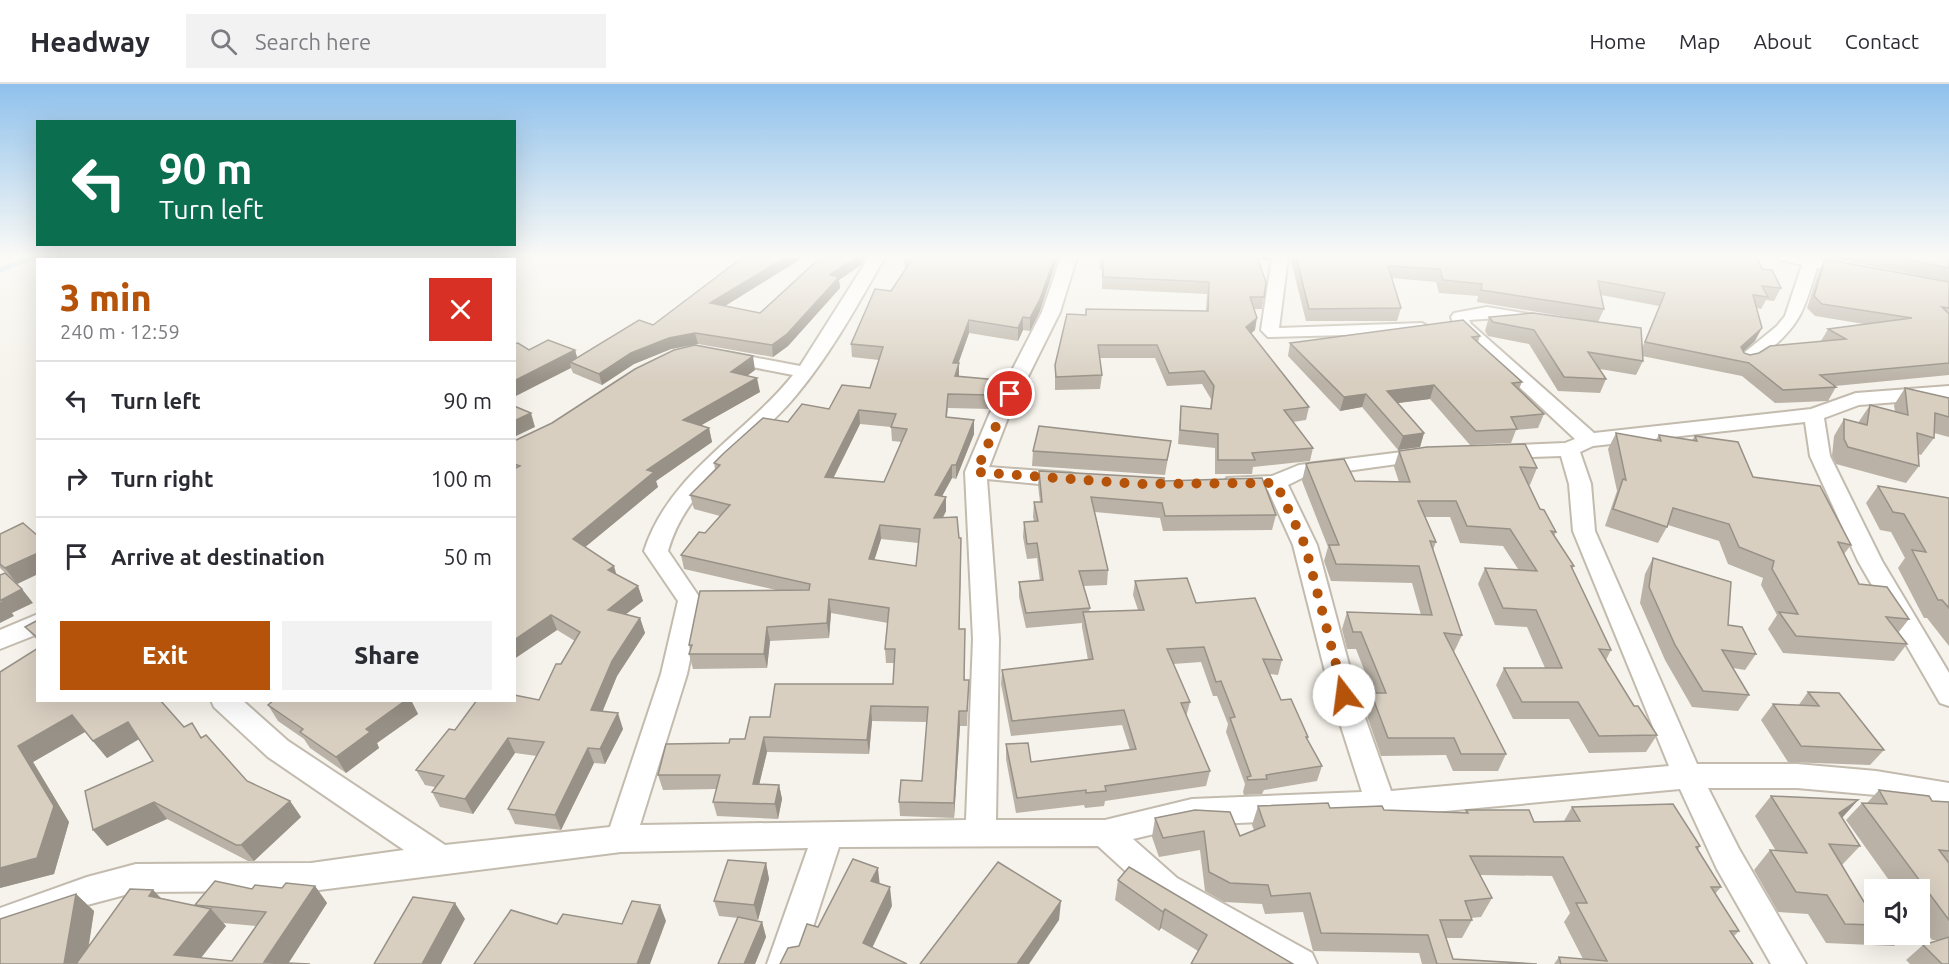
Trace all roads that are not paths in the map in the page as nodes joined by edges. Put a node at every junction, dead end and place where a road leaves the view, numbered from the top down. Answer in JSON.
{"nodes":[{"id":1,"x":851,"y":298,"type":"edge"},
{"id":2,"x":1056,"y":298,"type":"edge"},
{"id":3,"x":1274,"y":298,"type":"edge"},
{"id":4,"x":1799,"y":298,"type":"edge"},
{"id":5,"x":1552,"y":323,"type":"edge"},
{"id":6,"x":1463,"y":326,"type":"junction"},
{"id":7,"x":710,"y":353,"type":"edge"},
{"id":8,"x":1745,"y":361,"type":"edge"},
{"id":9,"x":804,"y":372,"type":"junction"},
{"id":10,"x":1949,"y":392,"type":"edge"},
{"id":11,"x":1814,"y":415,"type":"junction"},
{"id":12,"x":1579,"y":445,"type":"junction"},
{"id":13,"x":1478,"y":453,"type":"edge"},
{"id":14,"x":1444,"y":454,"type":"edge"},
{"id":15,"x":976,"y":472,"type":"junction"},
{"id":16,"x":1091,"y":482,"type":"edge"},
{"id":17,"x":1210,"y":482,"type":"edge"},
{"id":18,"x":1276,"y":483,"type":"junction"},
{"id":19,"x":36,"y":624,"type":"edge"},
{"id":20,"x":0,"y":640,"type":"edge"},
{"id":21,"x":1949,"y":696,"type":"edge"},
{"id":22,"x":226,"y":702,"type":"edge"},
{"id":23,"x":1688,"y":776,"type":"junction"},
{"id":24,"x":1949,"y":795,"type":"edge"},
{"id":25,"x":1381,"y":804,"type":"junction"},
{"id":26,"x":981,"y":833,"type":"junction"},
{"id":27,"x":1105,"y":833,"type":"junction"},
{"id":28,"x":828,"y":834,"type":"junction"},
{"id":29,"x":621,"y":839,"type":"junction"},
{"id":30,"x":441,"y":859,"type":"junction"},
{"id":31,"x":0,"y":923,"type":"edge"},
{"id":32,"x":784,"y":964,"type":"edge"},
{"id":33,"x":1300,"y":964,"type":"edge"},
{"id":34,"x":1789,"y":964,"type":"edge"}],
"edges":[{"from":1,"to":9,"type":"street"},
{"from":2,"to":15,"type":"street"},
{"from":3,"to":6,"type":"street"},
{"from":4,"to":8,"type":"street"},
{"from":5,"to":6,"type":"street"},
{"from":6,"to":12,"type":"street"},
{"from":7,"to":9,"type":"street"},
{"from":9,"to":29,"type":"street"},
{"from":10,"to":11,"type":"street"},
{"from":11,"to":12,"type":"street"},
{"from":11,"to":21,"type":"street"},
{"from":12,"to":13,"type":"street"},
{"from":12,"to":23,"type":"street"},
{"from":14,"to":18,"type":"street"},
{"from":15,"to":16,"type":"street"},
{"from":15,"to":26,"type":"street"},
{"from":17,"to":18,"type":"street"},
{"from":18,"to":25,"type":"street"},
{"from":19,"to":20,"type":"street"},
{"from":22,"to":30,"type":"street"},
{"from":23,"to":24,"type":"street"},
{"from":23,"to":25,"type":"street"},
{"from":23,"to":34,"type":"street"},
{"from":25,"to":27,"type":"street"},
{"from":26,"to":27,"type":"street"},
{"from":26,"to":28,"type":"street"},
{"from":27,"to":33,"type":"street"},
{"from":28,"to":29,"type":"street"},
{"from":28,"to":32,"type":"street"},
{"from":29,"to":30,"type":"street"},
{"from":30,"to":31,"type":"street"}]}
